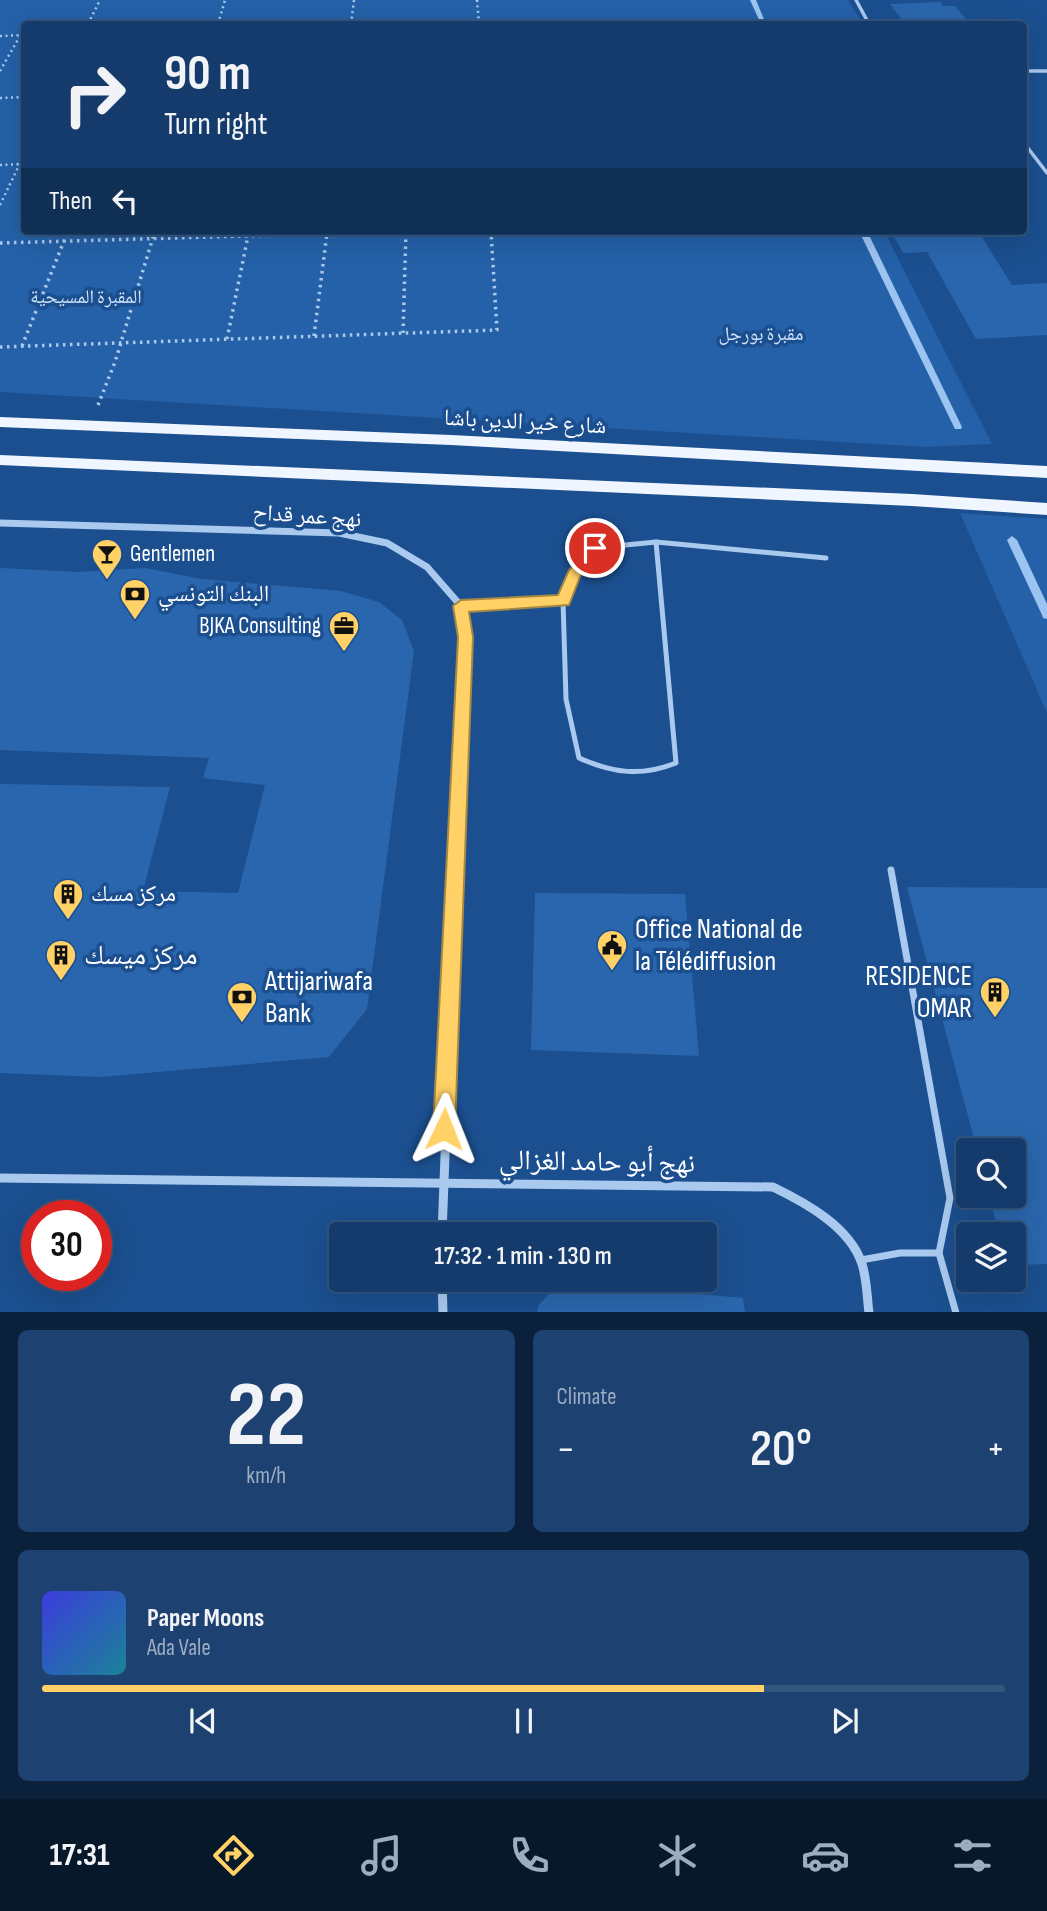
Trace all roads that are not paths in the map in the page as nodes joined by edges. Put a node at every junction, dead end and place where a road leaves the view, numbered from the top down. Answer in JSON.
{"nodes":[{"id":1,"x":856,"y":0,"type":"edge"},
{"id":2,"x":867,"y":21,"type":"edge"},
{"id":3,"x":1027,"y":71,"type":"edge"},
{"id":4,"x":1047,"y":71,"type":"edge"},
{"id":5,"x":1027,"y":146,"type":"edge"},
{"id":6,"x":1047,"y":173,"type":"edge"},
{"id":7,"x":0,"y":422,"type":"edge"},
{"id":8,"x":0,"y":460,"type":"edge"},
{"id":9,"x":1047,"y":472,"type":"edge"},
{"id":10,"x":1047,"y":509,"type":"edge"},
{"id":11,"x":0,"y":523,"type":"edge"},
{"id":12,"x":656,"y":542,"type":"junction"},
{"id":13,"x":826,"y":558,"type":"dead end"},
{"id":14,"x":564,"y":601,"type":"junction"},
{"id":15,"x":461,"y":606,"type":"junction"},
{"id":16,"x":891,"y":870,"type":"dead end"},
{"id":17,"x":0,"y":1178,"type":"edge"},
{"id":18,"x":442,"y":1184,"type":"junction"},
{"id":19,"x":442,"y":1222,"type":"edge"},
{"id":20,"x":939,"y":1253,"type":"junction"},
{"id":21,"x":860,"y":1260,"type":"junction"},
{"id":22,"x":442,"y":1292,"type":"edge"},
{"id":23,"x":443,"y":1312,"type":"edge"},
{"id":24,"x":869,"y":1312,"type":"edge"},
{"id":25,"x":956,"y":1312,"type":"edge"}],
"edges":[{"from":1,"to":2,"type":"lane"},
{"from":3,"to":4,"type":"lane"},
{"from":5,"to":6,"type":"lane"},
{"from":7,"to":9,"type":"main road","name":"شارع خير الدين باشا"},
{"from":8,"to":10,"type":"main road"},
{"from":11,"to":15,"type":"street","name":"نهج عمر قداح"},
{"from":12,"to":13,"type":"lane"},
{"from":12,"to":14,"type":"lane"},
{"from":12,"to":14,"type":"lane"},
{"from":14,"to":15,"type":"lane"},
{"from":15,"to":18,"type":"street"},
{"from":16,"to":20,"type":"lane"},
{"from":17,"to":18,"type":"street","name":"نهج أبو حامد الغزالي"},
{"from":18,"to":19,"type":"street"},
{"from":18,"to":21,"type":"street","name":"نهج أبو حامد الغزالي"},
{"from":20,"to":21,"type":"lane"},
{"from":20,"to":25,"type":"lane"},
{"from":21,"to":24,"type":"street","name":"نهج أبو حامد الغزالي"},
{"from":22,"to":23,"type":"street"}]}
